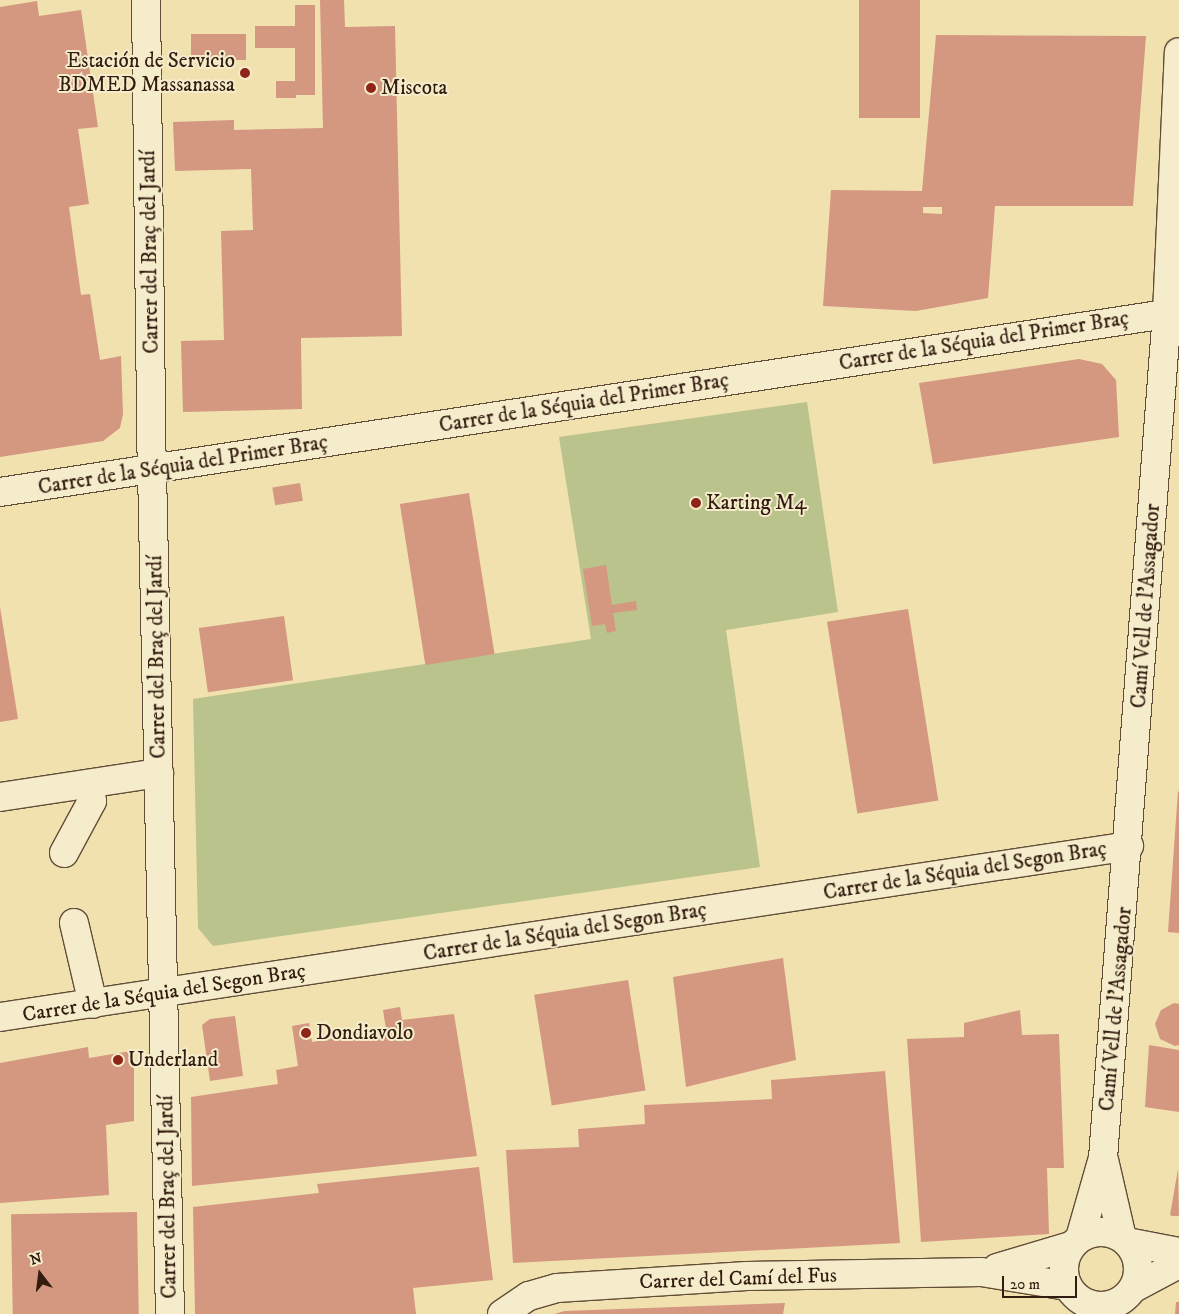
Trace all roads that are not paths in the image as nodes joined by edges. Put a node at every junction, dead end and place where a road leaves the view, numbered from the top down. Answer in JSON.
{"nodes":[{"id":1,"x":146,"y":0,"type":"edge"},
{"id":2,"x":1179,"y":67,"type":"edge"},
{"id":3,"x":1173,"y":313,"type":"edge"},
{"id":4,"x":152,"y":470,"type":"junction"},
{"id":5,"x":0,"y":492,"type":"edge"},
{"id":6,"x":160,"y":773,"type":"junction"},
{"id":7,"x":89,"y":784,"type":"junction"},
{"id":8,"x":0,"y":796,"type":"edge"},
{"id":9,"x":1129,"y":846,"type":"junction"},
{"id":10,"x":64,"y":853,"type":"dead end"},
{"id":11,"x":74,"y":923,"type":"dead end"},
{"id":12,"x":165,"y":993,"type":"junction"},
{"id":13,"x":92,"y":1004,"type":"junction"},
{"id":14,"x":0,"y":1017,"type":"edge"},
{"id":15,"x":1103,"y":1158,"type":"junction"},
{"id":16,"x":1125,"y":1240,"type":"junction"},
{"id":17,"x":1076,"y":1242,"type":"junction"},
{"id":18,"x":1179,"y":1252,"type":"edge"},
{"id":19,"x":1179,"y":1264,"type":"edge"},
{"id":20,"x":981,"y":1272,"type":"junction"},
{"id":21,"x":1073,"y":1298,"type":"edge"},
{"id":22,"x":1120,"y":1302,"type":"edge"},
{"id":23,"x":170,"y":1314,"type":"edge"},
{"id":24,"x":502,"y":1314,"type":"edge"}],
"edges":[{"from":1,"to":4,"type":"street","name":"Carrer del Braç del Jardí"},
{"from":2,"to":3,"type":"street","name":"Camí Vell de l'Assagador"},
{"from":3,"to":4,"type":"street","name":"Carrer de la Séquia del Primer Braç"},
{"from":3,"to":9,"type":"street","name":"Camí Vell de l'Assagador"},
{"from":4,"to":5,"type":"street","name":"Carrer de la Séquia del Primer Braç"},
{"from":4,"to":6,"type":"street","name":"Carrer del Braç del Jardí"},
{"from":6,"to":7,"type":"street"},
{"from":6,"to":12,"type":"street","name":"Carrer del Braç del Jardí"},
{"from":7,"to":8,"type":"street"},
{"from":7,"to":10,"type":"street"},
{"from":9,"to":12,"type":"street","name":"Carrer de la Séquia del Segon Braç"},
{"from":9,"to":15,"type":"street","name":"Camí Vell de l'Assagador"},
{"from":11,"to":13,"type":"street"},
{"from":12,"to":13,"type":"street","name":"Carrer de la Séquia del Segon Braç"},
{"from":12,"to":23,"type":"street","name":"Carrer del Braç del Jardí"},
{"from":13,"to":14,"type":"street","name":"Carrer de la Séquia del Segon Braç"},
{"from":15,"to":16,"type":"street","name":"Camí Vell de l'Assagador"},
{"from":15,"to":17,"type":"street","name":"Camí Vell de l'Assagador"},
{"from":16,"to":17,"type":"street"},
{"from":16,"to":18,"type":"street"},
{"from":16,"to":22,"type":"street"},
{"from":17,"to":20,"type":"street","name":"Carrer del Camí del Fus"},
{"from":17,"to":21,"type":"street"},
{"from":19,"to":22,"type":"street"},
{"from":20,"to":21,"type":"street","name":"Carrer del Camí del Fus"},
{"from":20,"to":24,"type":"street","name":"Carrer del Camí del Fus"},
{"from":21,"to":22,"type":"street"}]}
